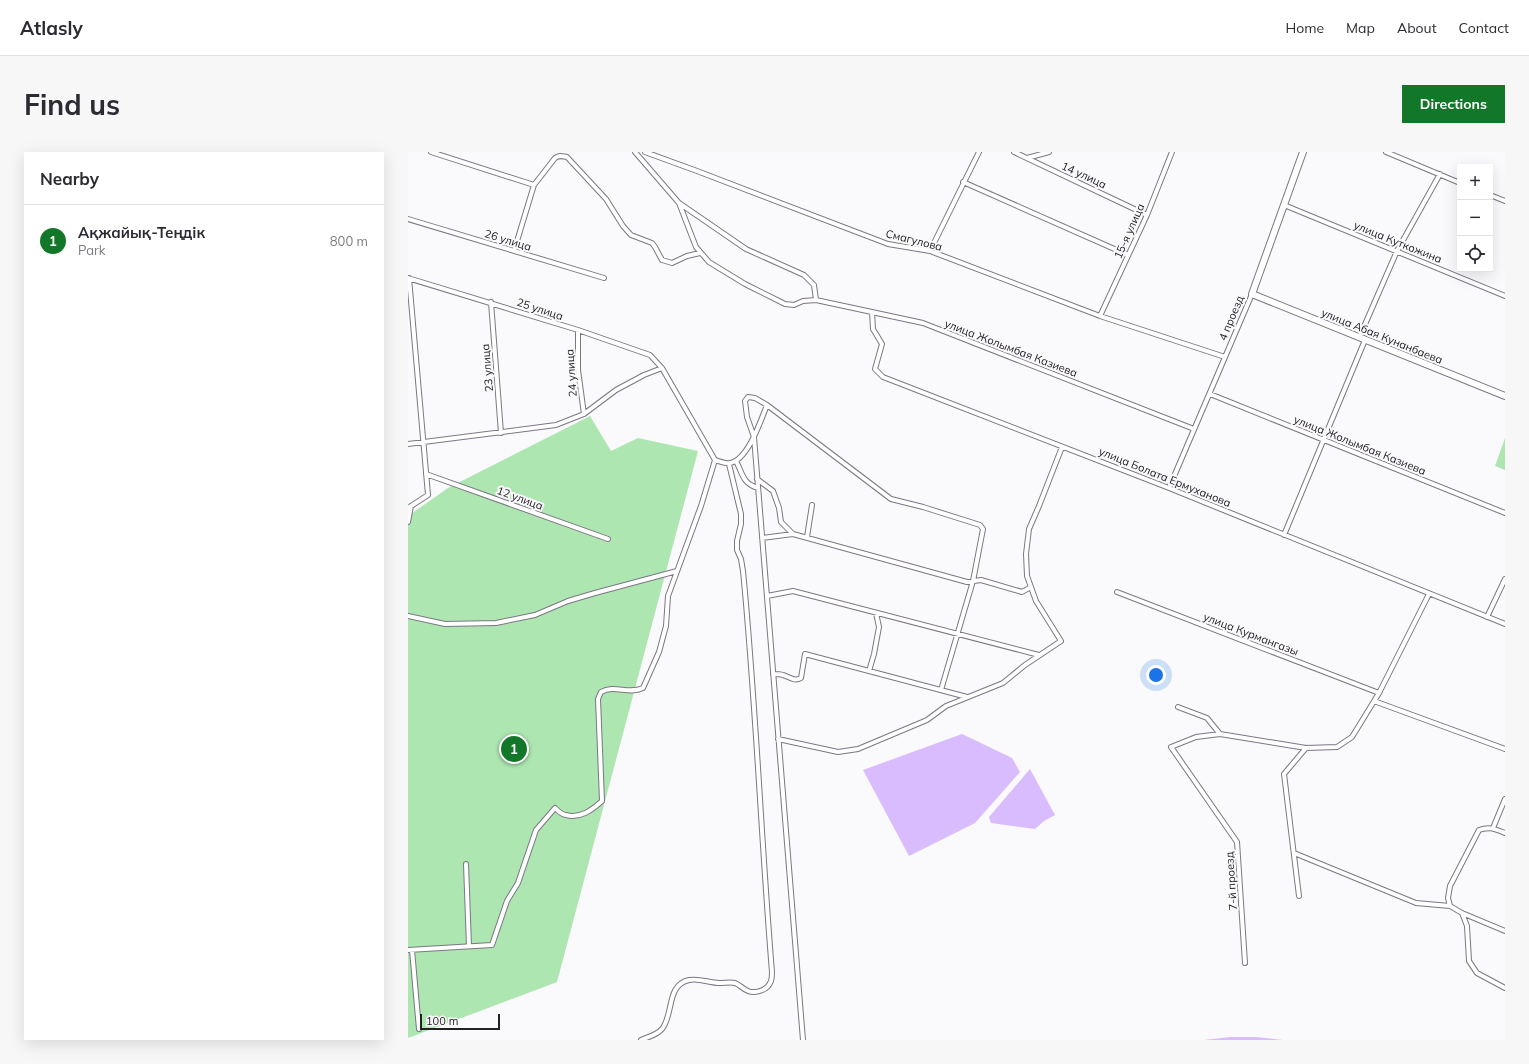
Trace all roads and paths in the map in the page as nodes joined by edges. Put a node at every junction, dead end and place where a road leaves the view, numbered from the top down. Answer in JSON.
{"nodes":[{"id":1,"x":431,"y":152,"type":"edge"},
{"id":2,"x":636,"y":152,"type":"edge"},
{"id":3,"x":645,"y":152,"type":"edge"},
{"id":4,"x":979,"y":152,"type":"edge"},
{"id":5,"x":1014,"y":152,"type":"edge"},
{"id":6,"x":1049,"y":152,"type":"edge"},
{"id":7,"x":1172,"y":152,"type":"edge"},
{"id":8,"x":1302,"y":152,"type":"edge"},
{"id":9,"x":1386,"y":152,"type":"edge"},
{"id":10,"x":1027,"y":158,"type":"junction"},
{"id":11,"x":1440,"y":174,"type":"junction"},
{"id":12,"x":963,"y":182,"type":"junction"},
{"id":13,"x":1457,"y":182,"type":"edge"},
{"id":14,"x":534,"y":185,"type":"junction"},
{"id":15,"x":1493,"y":196,"type":"edge"},
{"id":16,"x":1505,"y":201,"type":"edge"},
{"id":17,"x":679,"y":203,"type":"junction"},
{"id":18,"x":1284,"y":205,"type":"junction"},
{"id":19,"x":1147,"y":215,"type":"junction"},
{"id":20,"x":408,"y":219,"type":"edge"},
{"id":21,"x":514,"y":251,"type":"junction"},
{"id":22,"x":930,"y":251,"type":"junction"},
{"id":23,"x":1397,"y":251,"type":"junction"},
{"id":24,"x":700,"y":253,"type":"junction"},
{"id":25,"x":1128,"y":254,"type":"junction"},
{"id":26,"x":409,"y":278,"type":"edge"},
{"id":27,"x":604,"y":278,"type":"dead end"},
{"id":28,"x":1252,"y":294,"type":"junction"},
{"id":29,"x":1505,"y":296,"type":"edge"},
{"id":30,"x":816,"y":300,"type":"junction"},
{"id":31,"x":491,"y":302,"type":"junction"},
{"id":32,"x":872,"y":312,"type":"junction"},
{"id":33,"x":1100,"y":316,"type":"junction"},
{"id":34,"x":578,"y":330,"type":"junction"},
{"id":35,"x":1362,"y":339,"type":"junction"},
{"id":36,"x":1225,"y":357,"type":"junction"},
{"id":37,"x":662,"y":368,"type":"junction"},
{"id":38,"x":1210,"y":394,"type":"junction"},
{"id":39,"x":1505,"y":396,"type":"edge"},
{"id":40,"x":767,"y":405,"type":"junction"},
{"id":41,"x":584,"y":414,"type":"junction"},
{"id":42,"x":1194,"y":430,"type":"junction"},
{"id":43,"x":501,"y":433,"type":"junction"},
{"id":44,"x":754,"y":437,"type":"junction"},
{"id":45,"x":1323,"y":440,"type":"junction"},
{"id":46,"x":424,"y":442,"type":"junction"},
{"id":47,"x":408,"y":444,"type":"edge"},
{"id":48,"x":1062,"y":447,"type":"junction"},
{"id":49,"x":715,"y":460,"type":"junction"},
{"id":50,"x":736,"y":461,"type":"junction"},
{"id":51,"x":729,"y":464,"type":"junction"},
{"id":52,"x":426,"y":474,"type":"junction"},
{"id":53,"x":757,"y":479,"type":"junction"},
{"id":54,"x":758,"y":488,"type":"junction"},
{"id":55,"x":1169,"y":488,"type":"junction"},
{"id":56,"x":812,"y":505,"type":"dead end"},
{"id":57,"x":410,"y":507,"type":"edge"},
{"id":58,"x":1505,"y":513,"type":"edge"},
{"id":59,"x":408,"y":522,"type":"edge"},
{"id":60,"x":793,"y":534,"type":"junction"},
{"id":61,"x":1284,"y":535,"type":"junction"},
{"id":62,"x":806,"y":537,"type":"junction"},
{"id":63,"x":762,"y":538,"type":"junction"},
{"id":64,"x":608,"y":539,"type":"dead end"},
{"id":65,"x":677,"y":571,"type":"junction"},
{"id":66,"x":1505,"y":579,"type":"edge"},
{"id":67,"x":973,"y":581,"type":"junction"},
{"id":68,"x":1031,"y":587,"type":"junction"},
{"id":69,"x":1117,"y":592,"type":"dead end"},
{"id":70,"x":1429,"y":594,"type":"junction"},
{"id":71,"x":767,"y":596,"type":"junction"},
{"id":72,"x":876,"y":613,"type":"junction"},
{"id":73,"x":408,"y":616,"type":"edge"},
{"id":74,"x":1487,"y":617,"type":"junction"},
{"id":75,"x":1505,"y":624,"type":"edge"},
{"id":76,"x":958,"y":634,"type":"junction"},
{"id":77,"x":1039,"y":655,"type":"junction"},
{"id":78,"x":869,"y":671,"type":"junction"},
{"id":79,"x":773,"y":674,"type":"junction"},
{"id":80,"x":941,"y":690,"type":"junction"},
{"id":81,"x":1379,"y":692,"type":"junction"},
{"id":82,"x":968,"y":697,"type":"junction"},
{"id":83,"x":1374,"y":700,"type":"junction"},
{"id":84,"x":1178,"y":707,"type":"dead end"},
{"id":85,"x":1220,"y":734,"type":"junction"},
{"id":86,"x":778,"y":740,"type":"junction"},
{"id":87,"x":1306,"y":748,"type":"junction"},
{"id":88,"x":1505,"y":749,"type":"edge"},
{"id":89,"x":1505,"y":799,"type":"edge"},
{"id":90,"x":1493,"y":828,"type":"junction"},
{"id":91,"x":1505,"y":833,"type":"edge"},
{"id":92,"x":1294,"y":853,"type":"junction"},
{"id":93,"x":466,"y":864,"type":"dead end"},
{"id":94,"x":1299,"y":896,"type":"dead end"},
{"id":95,"x":1450,"y":906,"type":"junction"},
{"id":96,"x":1462,"y":913,"type":"junction"},
{"id":97,"x":1505,"y":930,"type":"edge"},
{"id":98,"x":468,"y":946,"type":"junction"},
{"id":99,"x":410,"y":950,"type":"edge"},
{"id":100,"x":1245,"y":963,"type":"dead end"},
{"id":101,"x":1505,"y":988,"type":"edge"},
{"id":102,"x":419,"y":1029,"type":"dead end"},
{"id":103,"x":641,"y":1040,"type":"edge"},
{"id":104,"x":803,"y":1040,"type":"edge"}],
"edges":[{"from":1,"to":14,"type":"street"},
{"from":2,"to":17,"type":"street","name":"улица Жолымбая Казиева"},
{"from":3,"to":22,"type":"street","name":"Смагулова"},
{"from":4,"to":12,"type":"street"},
{"from":5,"to":10,"type":"street","name":"14 улица"},
{"from":6,"to":10,"type":"street"},
{"from":7,"to":19,"type":"street","name":"15-я улица"},
{"from":8,"to":18,"type":"street","name":"4 проезд"},
{"from":9,"to":11,"type":"street"},
{"from":10,"to":19,"type":"street","name":"14 улица"},
{"from":11,"to":13,"type":"street"},
{"from":11,"to":23,"type":"street"},
{"from":12,"to":22,"type":"street"},
{"from":12,"to":25,"type":"street"},
{"from":14,"to":21,"type":"street"},
{"from":14,"to":24,"type":"street"},
{"from":15,"to":16,"type":"street"},
{"from":17,"to":24,"type":"street","name":"улица Жолымбая Казиева"},
{"from":17,"to":30,"type":"street","name":"улица Жолымбая Казиева"},
{"from":18,"to":23,"type":"street","name":"улица Куткожина"},
{"from":18,"to":28,"type":"street","name":"4 проезд"},
{"from":19,"to":25,"type":"street","name":"15-я улица"},
{"from":20,"to":21,"type":"street","name":"26 улица"},
{"from":21,"to":27,"type":"street","name":"26 улица"},
{"from":22,"to":33,"type":"street","name":"Смагулова"},
{"from":23,"to":29,"type":"street","name":"улица Куткожина"},
{"from":23,"to":35,"type":"street"},
{"from":24,"to":30,"type":"street","name":"улица Жолымбая Казиева"},
{"from":25,"to":33,"type":"street","name":"15-я улица"},
{"from":26,"to":31,"type":"street","name":"25 улица"},
{"from":26,"to":46,"type":"street"},
{"from":28,"to":35,"type":"street","name":"улица Абая Кунанбаева"},
{"from":28,"to":36,"type":"street","name":"4 проезд"},
{"from":30,"to":32,"type":"street","name":"улица Жолымбая Казиева"},
{"from":31,"to":34,"type":"street","name":"25 улица"},
{"from":31,"to":43,"type":"street","name":"23 улица"},
{"from":32,"to":42,"type":"street","name":"улица Жолымбая Казиева"},
{"from":32,"to":48,"type":"street","name":"улица Болата Ермуханова"},
{"from":33,"to":36,"type":"street","name":"Смагулова"},
{"from":34,"to":37,"type":"street","name":"25 улица"},
{"from":34,"to":41,"type":"street","name":"24 улица"},
{"from":35,"to":39,"type":"street","name":"улица Абая Кунанбаева"},
{"from":35,"to":45,"type":"street"},
{"from":36,"to":38,"type":"street","name":"4 проезд"},
{"from":37,"to":41,"type":"street"},
{"from":37,"to":49,"type":"street","name":"25 улица"},
{"from":38,"to":42,"type":"street","name":"4 проезд"},
{"from":38,"to":45,"type":"street","name":"улица Жолымбая Казиева"},
{"from":40,"to":44,"type":"street"},
{"from":40,"to":44,"type":"street"},
{"from":40,"to":67,"type":"street"},
{"from":41,"to":43,"type":"street"},
{"from":42,"to":55,"type":"street","name":"4 проезд"},
{"from":43,"to":46,"type":"street"},
{"from":44,"to":50,"type":"street"},
{"from":44,"to":53,"type":"street"},
{"from":45,"to":58,"type":"street","name":"улица Жолымбая Казиева"},
{"from":45,"to":61,"type":"street"},
{"from":46,"to":47,"type":"street"},
{"from":46,"to":52,"type":"street"},
{"from":48,"to":55,"type":"street","name":"улица Болата Ермуханова"},
{"from":48,"to":68,"type":"street"},
{"from":49,"to":51,"type":"street"},
{"from":49,"to":65,"type":"street"},
{"from":50,"to":51,"type":"street"},
{"from":50,"to":54,"type":"street"},
{"from":51,"to":103,"type":"street"},
{"from":52,"to":57,"type":"street"},
{"from":52,"to":64,"type":"street","name":"12 улица"},
{"from":53,"to":54,"type":"street"},
{"from":53,"to":60,"type":"street"},
{"from":54,"to":63,"type":"street"},
{"from":55,"to":61,"type":"street","name":"улица Болата Ермуханова"},
{"from":56,"to":62,"type":"street"},
{"from":57,"to":59,"type":"street"},
{"from":60,"to":62,"type":"street"},
{"from":60,"to":63,"type":"street"},
{"from":61,"to":70,"type":"street","name":"улица Болата Ермуханова"},
{"from":62,"to":67,"type":"street"},
{"from":63,"to":71,"type":"street"},
{"from":65,"to":73,"type":"street"},
{"from":65,"to":98,"type":"street"},
{"from":66,"to":74,"type":"street"},
{"from":67,"to":68,"type":"street"},
{"from":67,"to":76,"type":"street"},
{"from":68,"to":77,"type":"street"},
{"from":69,"to":81,"type":"street","name":"улица Курмангазы"},
{"from":70,"to":74,"type":"street","name":"улица Болата Ермуханова"},
{"from":70,"to":81,"type":"street"},
{"from":71,"to":72,"type":"street"},
{"from":71,"to":79,"type":"street"},
{"from":72,"to":76,"type":"street"},
{"from":72,"to":78,"type":"street"},
{"from":74,"to":75,"type":"street","name":"улица Болата Ермуханова"},
{"from":76,"to":77,"type":"street"},
{"from":76,"to":80,"type":"street"},
{"from":77,"to":82,"type":"street"},
{"from":78,"to":79,"type":"street"},
{"from":78,"to":80,"type":"street"},
{"from":79,"to":86,"type":"street"},
{"from":80,"to":82,"type":"street"},
{"from":81,"to":83,"type":"street"},
{"from":82,"to":86,"type":"street"},
{"from":83,"to":87,"type":"street"},
{"from":83,"to":88,"type":"street"},
{"from":84,"to":85,"type":"street"},
{"from":85,"to":87,"type":"street"},
{"from":85,"to":100,"type":"street","name":"7-й проезд"},
{"from":86,"to":104,"type":"street"},
{"from":87,"to":92,"type":"street"},
{"from":89,"to":90,"type":"street"},
{"from":90,"to":91,"type":"street"},
{"from":90,"to":95,"type":"street"},
{"from":92,"to":94,"type":"street"},
{"from":92,"to":95,"type":"street"},
{"from":93,"to":98,"type":"street"},
{"from":95,"to":96,"type":"street"},
{"from":96,"to":97,"type":"street"},
{"from":96,"to":101,"type":"street"},
{"from":98,"to":99,"type":"street"},
{"from":99,"to":102,"type":"street"}]}
